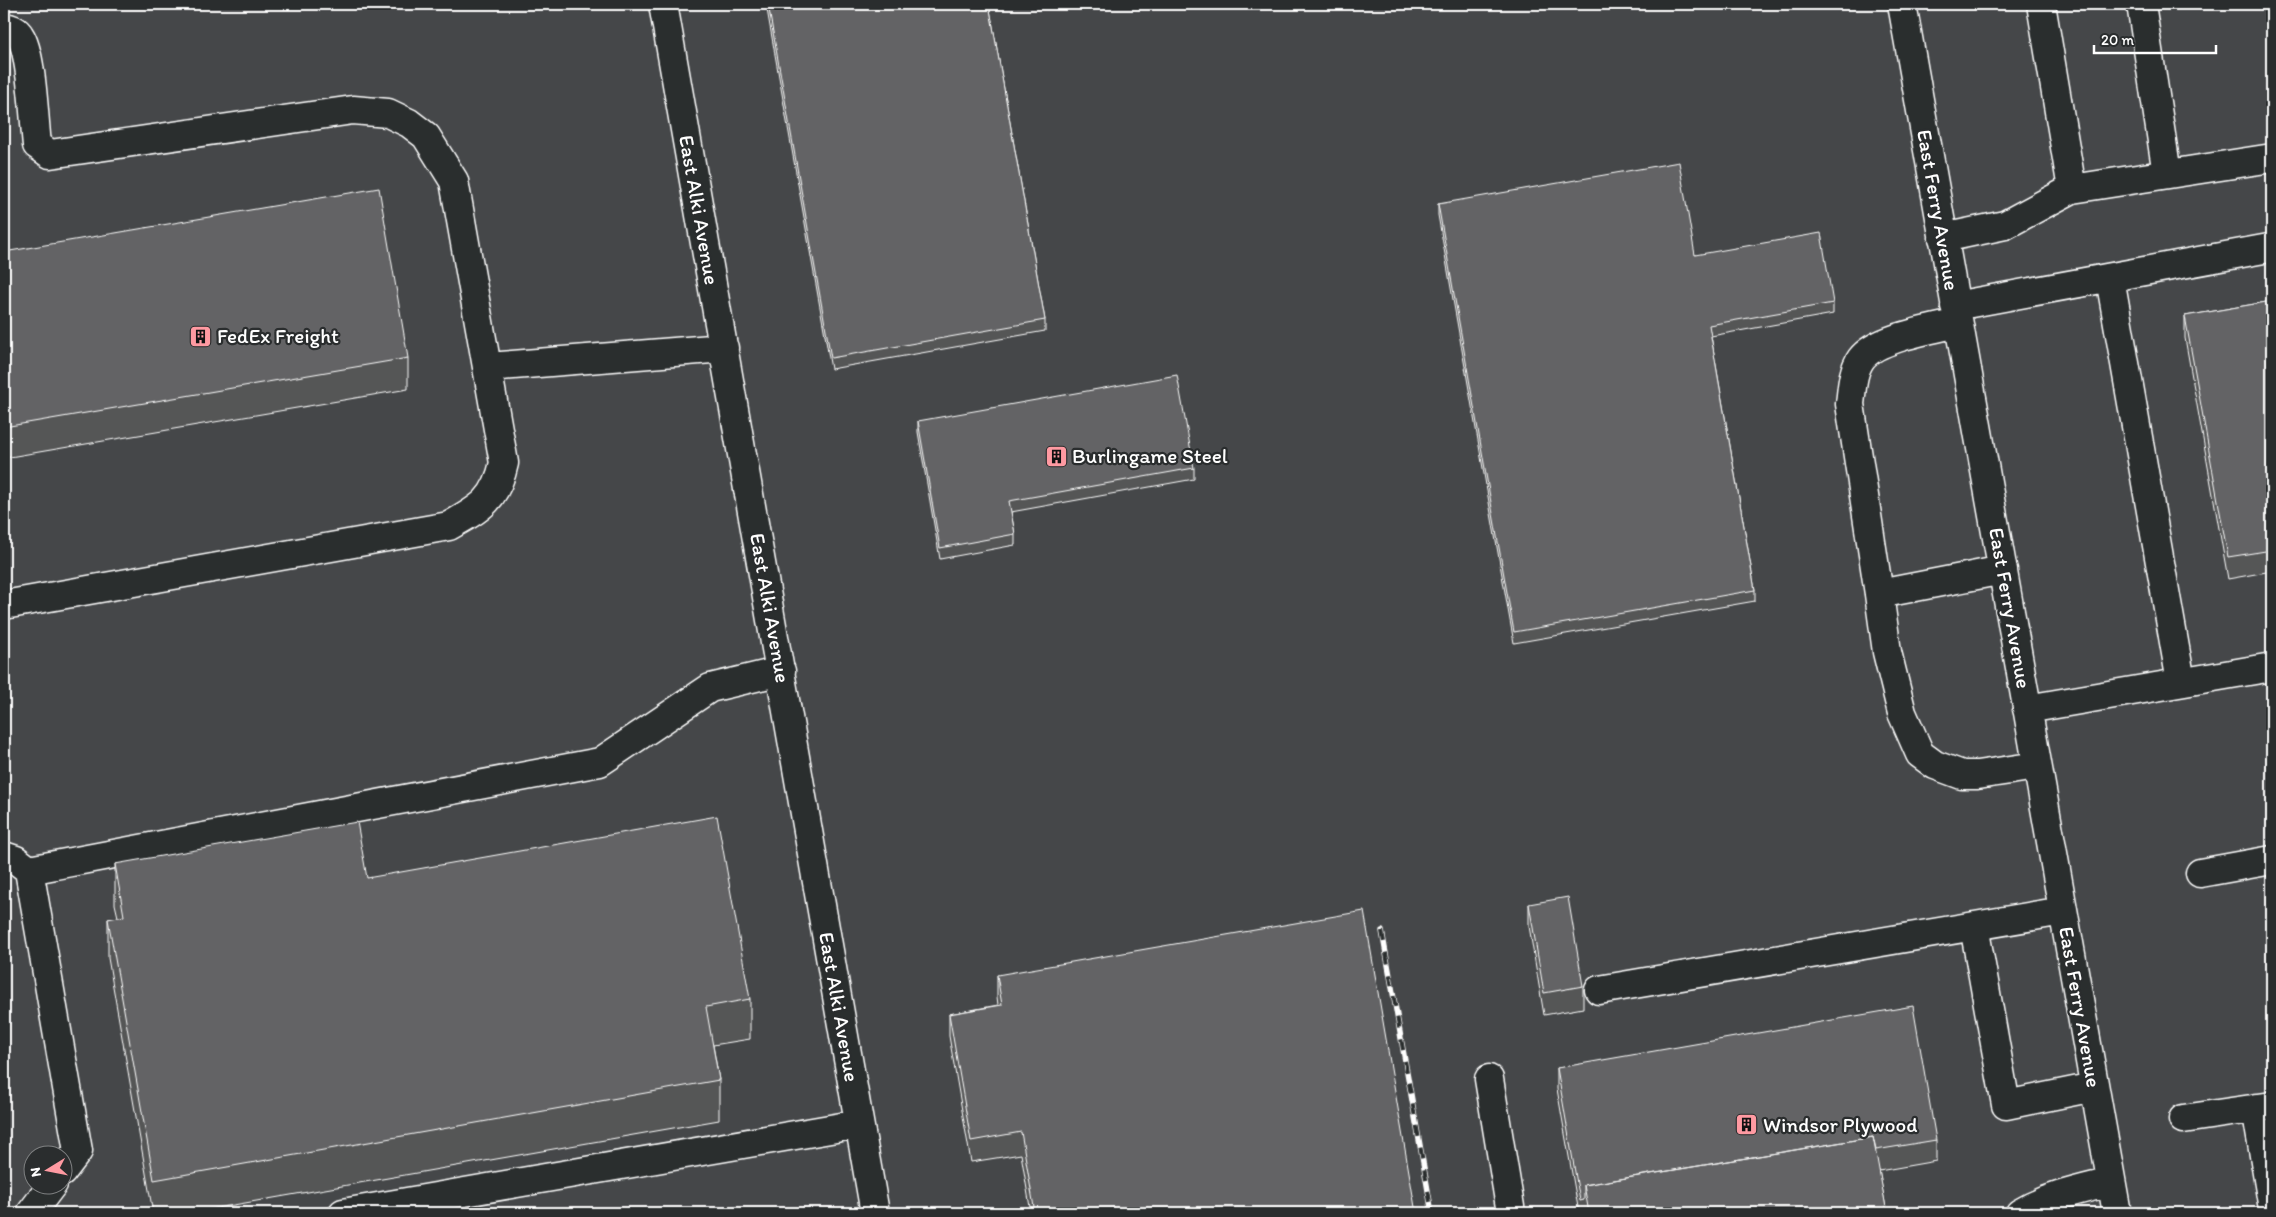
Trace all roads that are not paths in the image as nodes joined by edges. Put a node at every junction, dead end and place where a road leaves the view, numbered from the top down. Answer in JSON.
{"nodes":[{"id":1,"x":663,"y":4,"type":"edge"},
{"id":2,"x":1902,"y":4,"type":"edge"},
{"id":3,"x":2041,"y":4,"type":"edge"},
{"id":4,"x":2141,"y":4,"type":"edge"},
{"id":5,"x":4,"y":28,"type":"edge"},
{"id":6,"x":2272,"y":158,"type":"edge"},
{"id":7,"x":2167,"y":174,"type":"junction"},
{"id":8,"x":2072,"y":189,"type":"junction"},
{"id":9,"x":1943,"y":238,"type":"junction"},
{"id":10,"x":2269,"y":248,"type":"dead end"},
{"id":11,"x":2110,"y":278,"type":"junction"},
{"id":12,"x":1957,"y":315,"type":"junction"},
{"id":13,"x":724,"y":348,"type":"junction"},
{"id":14,"x":488,"y":367,"type":"junction"},
{"id":15,"x":2003,"y":570,"type":"junction"},
{"id":16,"x":1879,"y":594,"type":"junction"},
{"id":17,"x":4,"y":605,"type":"edge"},
{"id":18,"x":2272,"y":667,"type":"edge"},
{"id":19,"x":781,"y":671,"type":"junction"},
{"id":20,"x":2181,"y":682,"type":"junction"},
{"id":21,"x":2027,"y":709,"type":"junction"},
{"id":22,"x":2037,"y":766,"type":"junction"},
{"id":23,"x":4,"y":856,"type":"edge"},
{"id":24,"x":2272,"y":860,"type":"edge"},
{"id":25,"x":29,"y":870,"type":"junction"},
{"id":26,"x":2200,"y":873,"type":"dead end"},
{"id":27,"x":2063,"y":911,"type":"junction"},
{"id":28,"x":1974,"y":926,"type":"junction"},
{"id":29,"x":1598,"y":990,"type":"dead end"},
{"id":30,"x":1488,"y":1079,"type":"dead end"},
{"id":31,"x":2094,"y":1087,"type":"junction"},
{"id":32,"x":2264,"y":1107,"type":"edge"},
{"id":33,"x":2184,"y":1119,"type":"dead end"},
{"id":34,"x":859,"y":1124,"type":"junction"},
{"id":35,"x":72,"y":1159,"type":"edge"},
{"id":36,"x":2111,"y":1182,"type":"junction"},
{"id":37,"x":45,"y":1194,"type":"edge"},
{"id":38,"x":2272,"y":1203,"type":"edge"},
{"id":39,"x":31,"y":1213,"type":"edge"},
{"id":40,"x":343,"y":1213,"type":"edge"},
{"id":41,"x":875,"y":1213,"type":"edge"},
{"id":42,"x":1511,"y":1213,"type":"edge"},
{"id":43,"x":2020,"y":1213,"type":"edge"},
{"id":44,"x":2117,"y":1213,"type":"edge"}],
"edges":[{"from":1,"to":13,"type":"street","name":"East Alki Avenue"},
{"from":2,"to":9,"type":"street","name":"East Ferry Avenue"},
{"from":3,"to":8,"type":"street"},
{"from":4,"to":7,"type":"street"},
{"from":5,"to":14,"type":"street"},
{"from":6,"to":7,"type":"street"},
{"from":7,"to":8,"type":"street"},
{"from":8,"to":9,"type":"street"},
{"from":9,"to":12,"type":"street","name":"East Ferry Avenue"},
{"from":10,"to":11,"type":"street"},
{"from":11,"to":12,"type":"street"},
{"from":11,"to":20,"type":"street"},
{"from":12,"to":15,"type":"street","name":"East Ferry Avenue"},
{"from":12,"to":16,"type":"street"},
{"from":13,"to":14,"type":"street"},
{"from":13,"to":19,"type":"street","name":"East Alki Avenue"},
{"from":14,"to":17,"type":"street"},
{"from":15,"to":16,"type":"street"},
{"from":15,"to":21,"type":"street","name":"East Ferry Avenue"},
{"from":16,"to":22,"type":"street"},
{"from":18,"to":20,"type":"street"},
{"from":19,"to":25,"type":"street"},
{"from":19,"to":34,"type":"street","name":"East Alki Avenue"},
{"from":20,"to":21,"type":"street"},
{"from":21,"to":22,"type":"street","name":"East Ferry Avenue"},
{"from":22,"to":27,"type":"street","name":"East Ferry Avenue"},
{"from":23,"to":25,"type":"street"},
{"from":24,"to":26,"type":"street"},
{"from":25,"to":35,"type":"street"},
{"from":27,"to":28,"type":"street"},
{"from":27,"to":31,"type":"street","name":"East Ferry Avenue"},
{"from":28,"to":29,"type":"street"},
{"from":28,"to":31,"type":"street"},
{"from":30,"to":42,"type":"street"},
{"from":31,"to":36,"type":"street","name":"East Ferry Avenue"},
{"from":32,"to":33,"type":"street"},
{"from":32,"to":38,"type":"street"},
{"from":34,"to":40,"type":"street"},
{"from":34,"to":41,"type":"street","name":"East Alki Avenue"},
{"from":36,"to":43,"type":"street"},
{"from":36,"to":44,"type":"street","name":"East Ferry Avenue"},
{"from":37,"to":39,"type":"street"}]}
